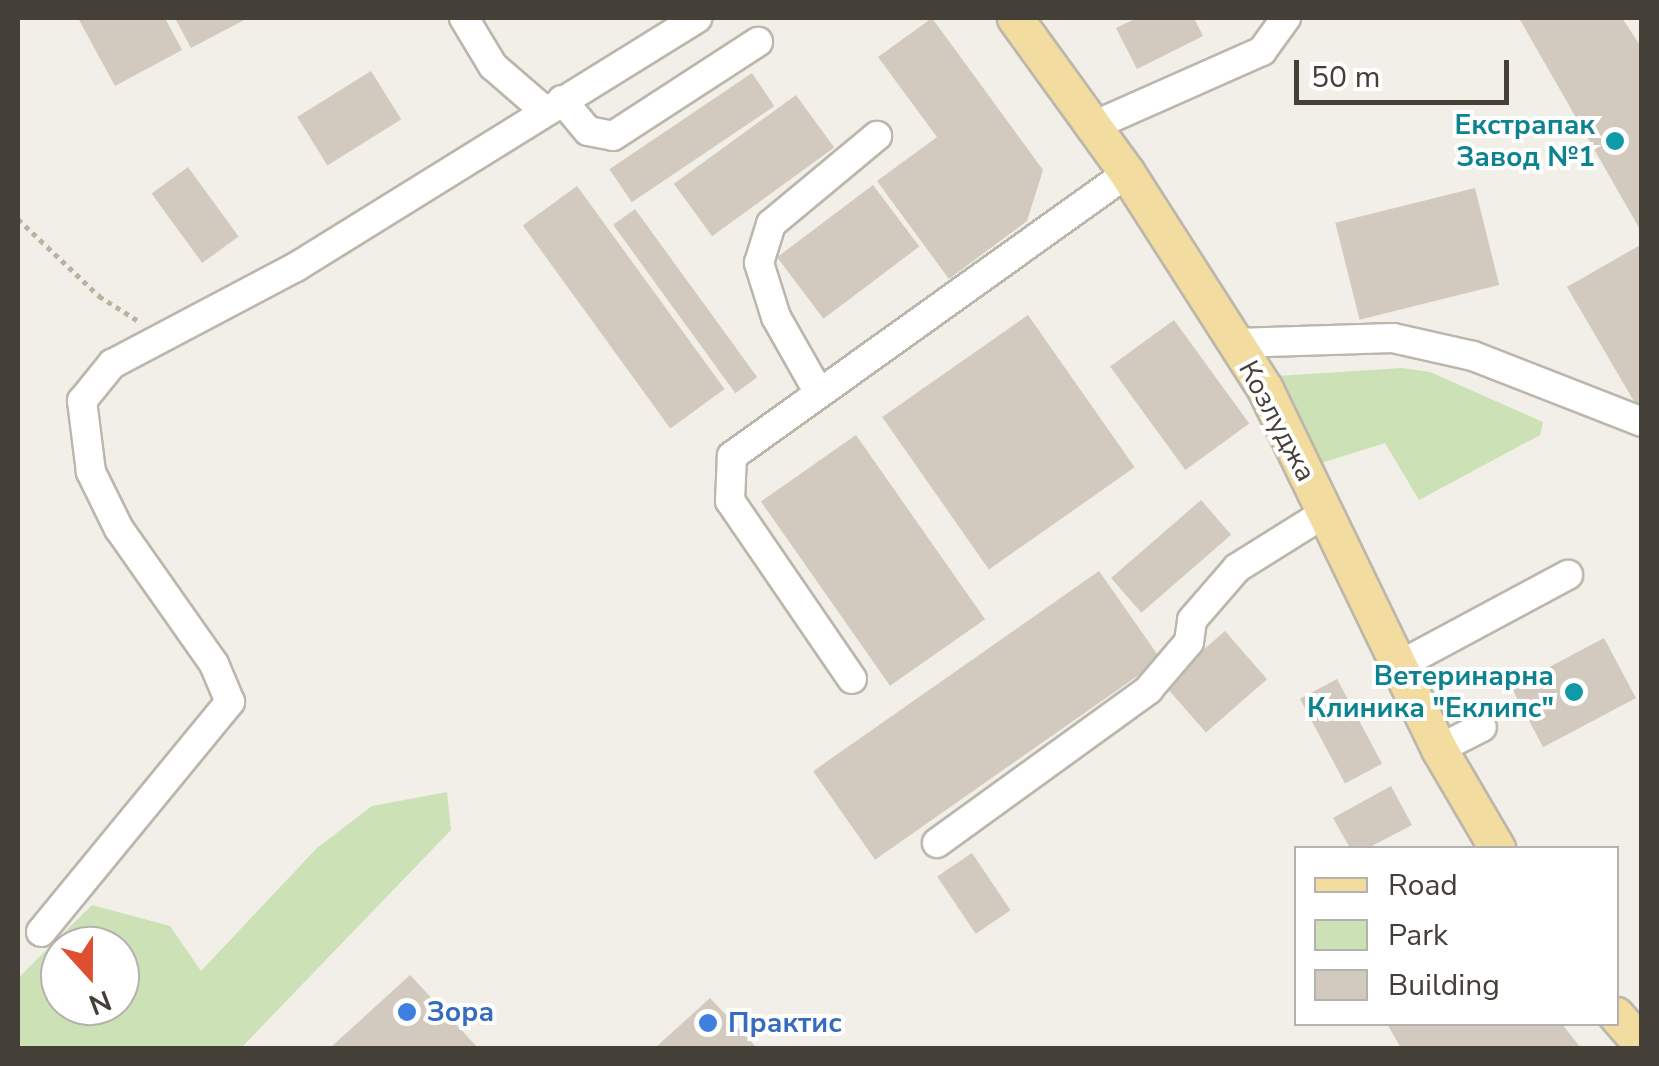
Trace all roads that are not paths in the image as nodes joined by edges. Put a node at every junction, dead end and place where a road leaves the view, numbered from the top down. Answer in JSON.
{"nodes":[{"id":1,"x":464,"y":18,"type":"edge"},
{"id":2,"x":697,"y":18,"type":"edge"},
{"id":3,"x":1015,"y":18,"type":"edge"},
{"id":4,"x":1286,"y":18,"type":"edge"},
{"id":5,"x":758,"y":42,"type":"dead end"},
{"id":6,"x":553,"y":105,"type":"junction"},
{"id":7,"x":1093,"y":126,"type":"junction"},
{"id":8,"x":877,"y":136,"type":"dead end"},
{"id":9,"x":1127,"y":172,"type":"junction"},
{"id":10,"x":1236,"y":343,"type":"junction"},
{"id":11,"x":818,"y":393,"type":"junction"},
{"id":12,"x":1642,"y":422,"type":"edge"},
{"id":13,"x":1325,"y":514,"type":"junction"},
{"id":14,"x":1568,"y":575,"type":"dead end"},
{"id":15,"x":1398,"y":666,"type":"junction"},
{"id":16,"x":852,"y":679,"type":"dead end"},
{"id":17,"x":1482,"y":727,"type":"dead end"},
{"id":18,"x":1440,"y":749,"type":"junction"},
{"id":19,"x":937,"y":843,"type":"dead end"},
{"id":20,"x":1496,"y":846,"type":"edge"},
{"id":21,"x":46,"y":926,"type":"edge"}],
"edges":[{"from":1,"to":6,"type":"lane"},
{"from":2,"to":6,"type":"lane"},
{"from":3,"to":7,"type":"main road","name":"Козлуджа"},
{"from":4,"to":7,"type":"lane"},
{"from":5,"to":6,"type":"lane"},
{"from":6,"to":21,"type":"lane"},
{"from":7,"to":9,"type":"main road","name":"Козлуджа"},
{"from":8,"to":11,"type":"lane"},
{"from":9,"to":10,"type":"main road","name":"Козлуджа"},
{"from":9,"to":11,"type":"lane"},
{"from":10,"to":12,"type":"lane"},
{"from":10,"to":13,"type":"main road","name":"Козлуджа"},
{"from":11,"to":16,"type":"lane"},
{"from":13,"to":15,"type":"main road","name":"Козлуджа"},
{"from":13,"to":19,"type":"lane"},
{"from":14,"to":15,"type":"lane"},
{"from":15,"to":18,"type":"main road","name":"Козлуджа"},
{"from":17,"to":18,"type":"lane"},
{"from":18,"to":20,"type":"main road","name":"Козлуджа"}]}
